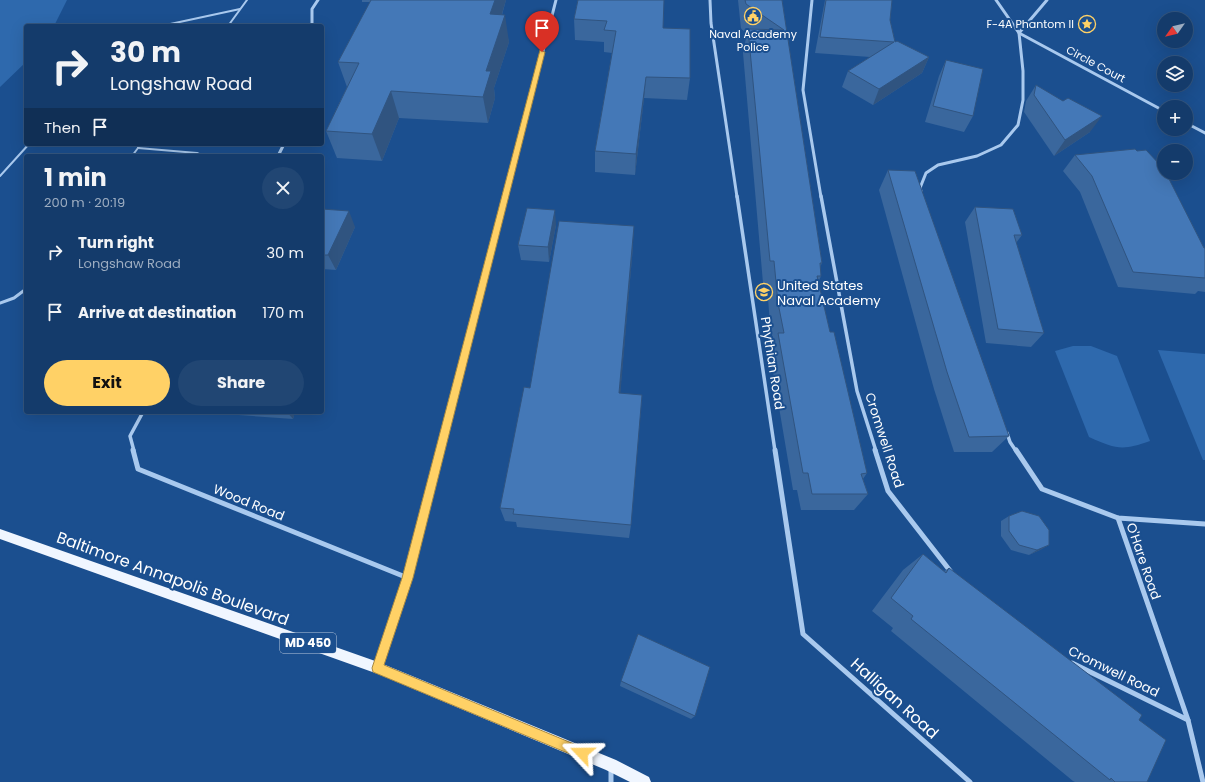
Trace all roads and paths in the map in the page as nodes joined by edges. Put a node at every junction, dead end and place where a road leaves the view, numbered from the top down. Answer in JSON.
{"nodes":[{"id":1,"x":247,"y":0,"type":"edge"},
{"id":2,"x":318,"y":0,"type":"edge"},
{"id":3,"x":556,"y":0,"type":"edge"},
{"id":4,"x":710,"y":0,"type":"edge"},
{"id":5,"x":812,"y":0,"type":"edge"},
{"id":6,"x":996,"y":0,"type":"edge"},
{"id":7,"x":1047,"y":0,"type":"edge"},
{"id":8,"x":240,"y":9,"type":"junction"},
{"id":9,"x":170,"y":24,"type":"edge"},
{"id":10,"x":229,"y":24,"type":"edge"},
{"id":11,"x":312,"y":24,"type":"edge"},
{"id":12,"x":1020,"y":33,"type":"junction"},
{"id":13,"x":1157,"y":107,"type":"edge"},
{"id":14,"x":1193,"y":127,"type":"edge"},
{"id":15,"x":1205,"y":133,"type":"edge"},
{"id":16,"x":26,"y":146,"type":"edge"},
{"id":17,"x":138,"y":148,"type":"joint"},
{"id":18,"x":134,"y":154,"type":"edge"},
{"id":19,"x":199,"y":154,"type":"edge"},
{"id":20,"x":0,"y":176,"type":"edge"},
{"id":21,"x":923,"y":195,"type":"edge"},
{"id":22,"x":24,"y":290,"type":"edge"},
{"id":23,"x":0,"y":303,"type":"edge"},
{"id":24,"x":142,"y":414,"type":"edge"},
{"id":25,"x":1005,"y":427,"type":"edge"},
{"id":26,"x":1118,"y":518,"type":"junction"},
{"id":27,"x":1205,"y":524,"type":"edge"},
{"id":28,"x":0,"y":534,"type":"edge"},
{"id":29,"x":954,"y":575,"type":"edge"},
{"id":30,"x":408,"y":578,"type":"junction"},
{"id":31,"x":803,"y":634,"type":"joint"},
{"id":32,"x":1069,"y":661,"type":"edge"},
{"id":33,"x":378,"y":668,"type":"junction"},
{"id":34,"x":1188,"y":720,"type":"junction"},
{"id":35,"x":611,"y":766,"type":"junction"},
{"id":36,"x":611,"y":782,"type":"edge"},
{"id":37,"x":644,"y":782,"type":"edge"},
{"id":38,"x":970,"y":782,"type":"edge"},
{"id":39,"x":1203,"y":782,"type":"edge"}],
"edges":[{"from":1,"to":8,"type":"lane"},
{"from":2,"to":11,"type":"street"},
{"from":3,"to":30,"type":"street"},
{"from":4,"to":31,"type":"street","name":"Phythian Road"},
{"from":5,"to":29,"type":"street","name":"Cromwell Road"},
{"from":6,"to":12,"type":"street"},
{"from":7,"to":12,"type":"street"},
{"from":8,"to":9,"type":"lane"},
{"from":8,"to":10,"type":"lane"},
{"from":12,"to":13,"type":"street","name":"Circle Court"},
{"from":12,"to":21,"type":"street"},
{"from":14,"to":15,"type":"street"},
{"from":16,"to":20,"type":"lane"},
{"from":17,"to":18,"type":"lane"},
{"from":17,"to":19,"type":"lane"},
{"from":22,"to":23,"type":"lane"},
{"from":24,"to":30,"type":"street","name":"Wood Road"},
{"from":25,"to":26,"type":"street","name":"O'Hare Road"},
{"from":26,"to":27,"type":"street"},
{"from":26,"to":34,"type":"street","name":"O'Hare Road"},
{"from":28,"to":33,"type":"main road","name":"Baltimore Annapolis Boulevard","number":"MD 450"},
{"from":30,"to":33,"type":"street"},
{"from":31,"to":38,"type":"street","name":"Halligan Road"},
{"from":32,"to":34,"type":"street","name":"Cromwell Road"},
{"from":33,"to":35,"type":"main road","name":"Baltimore Annapolis Boulevard","number":"MD 450"},
{"from":34,"to":39,"type":"street"},
{"from":35,"to":36,"type":"street"},
{"from":35,"to":37,"type":"main road","name":"Baltimore Annapolis Boulevard","number":"MD 450"}]}
